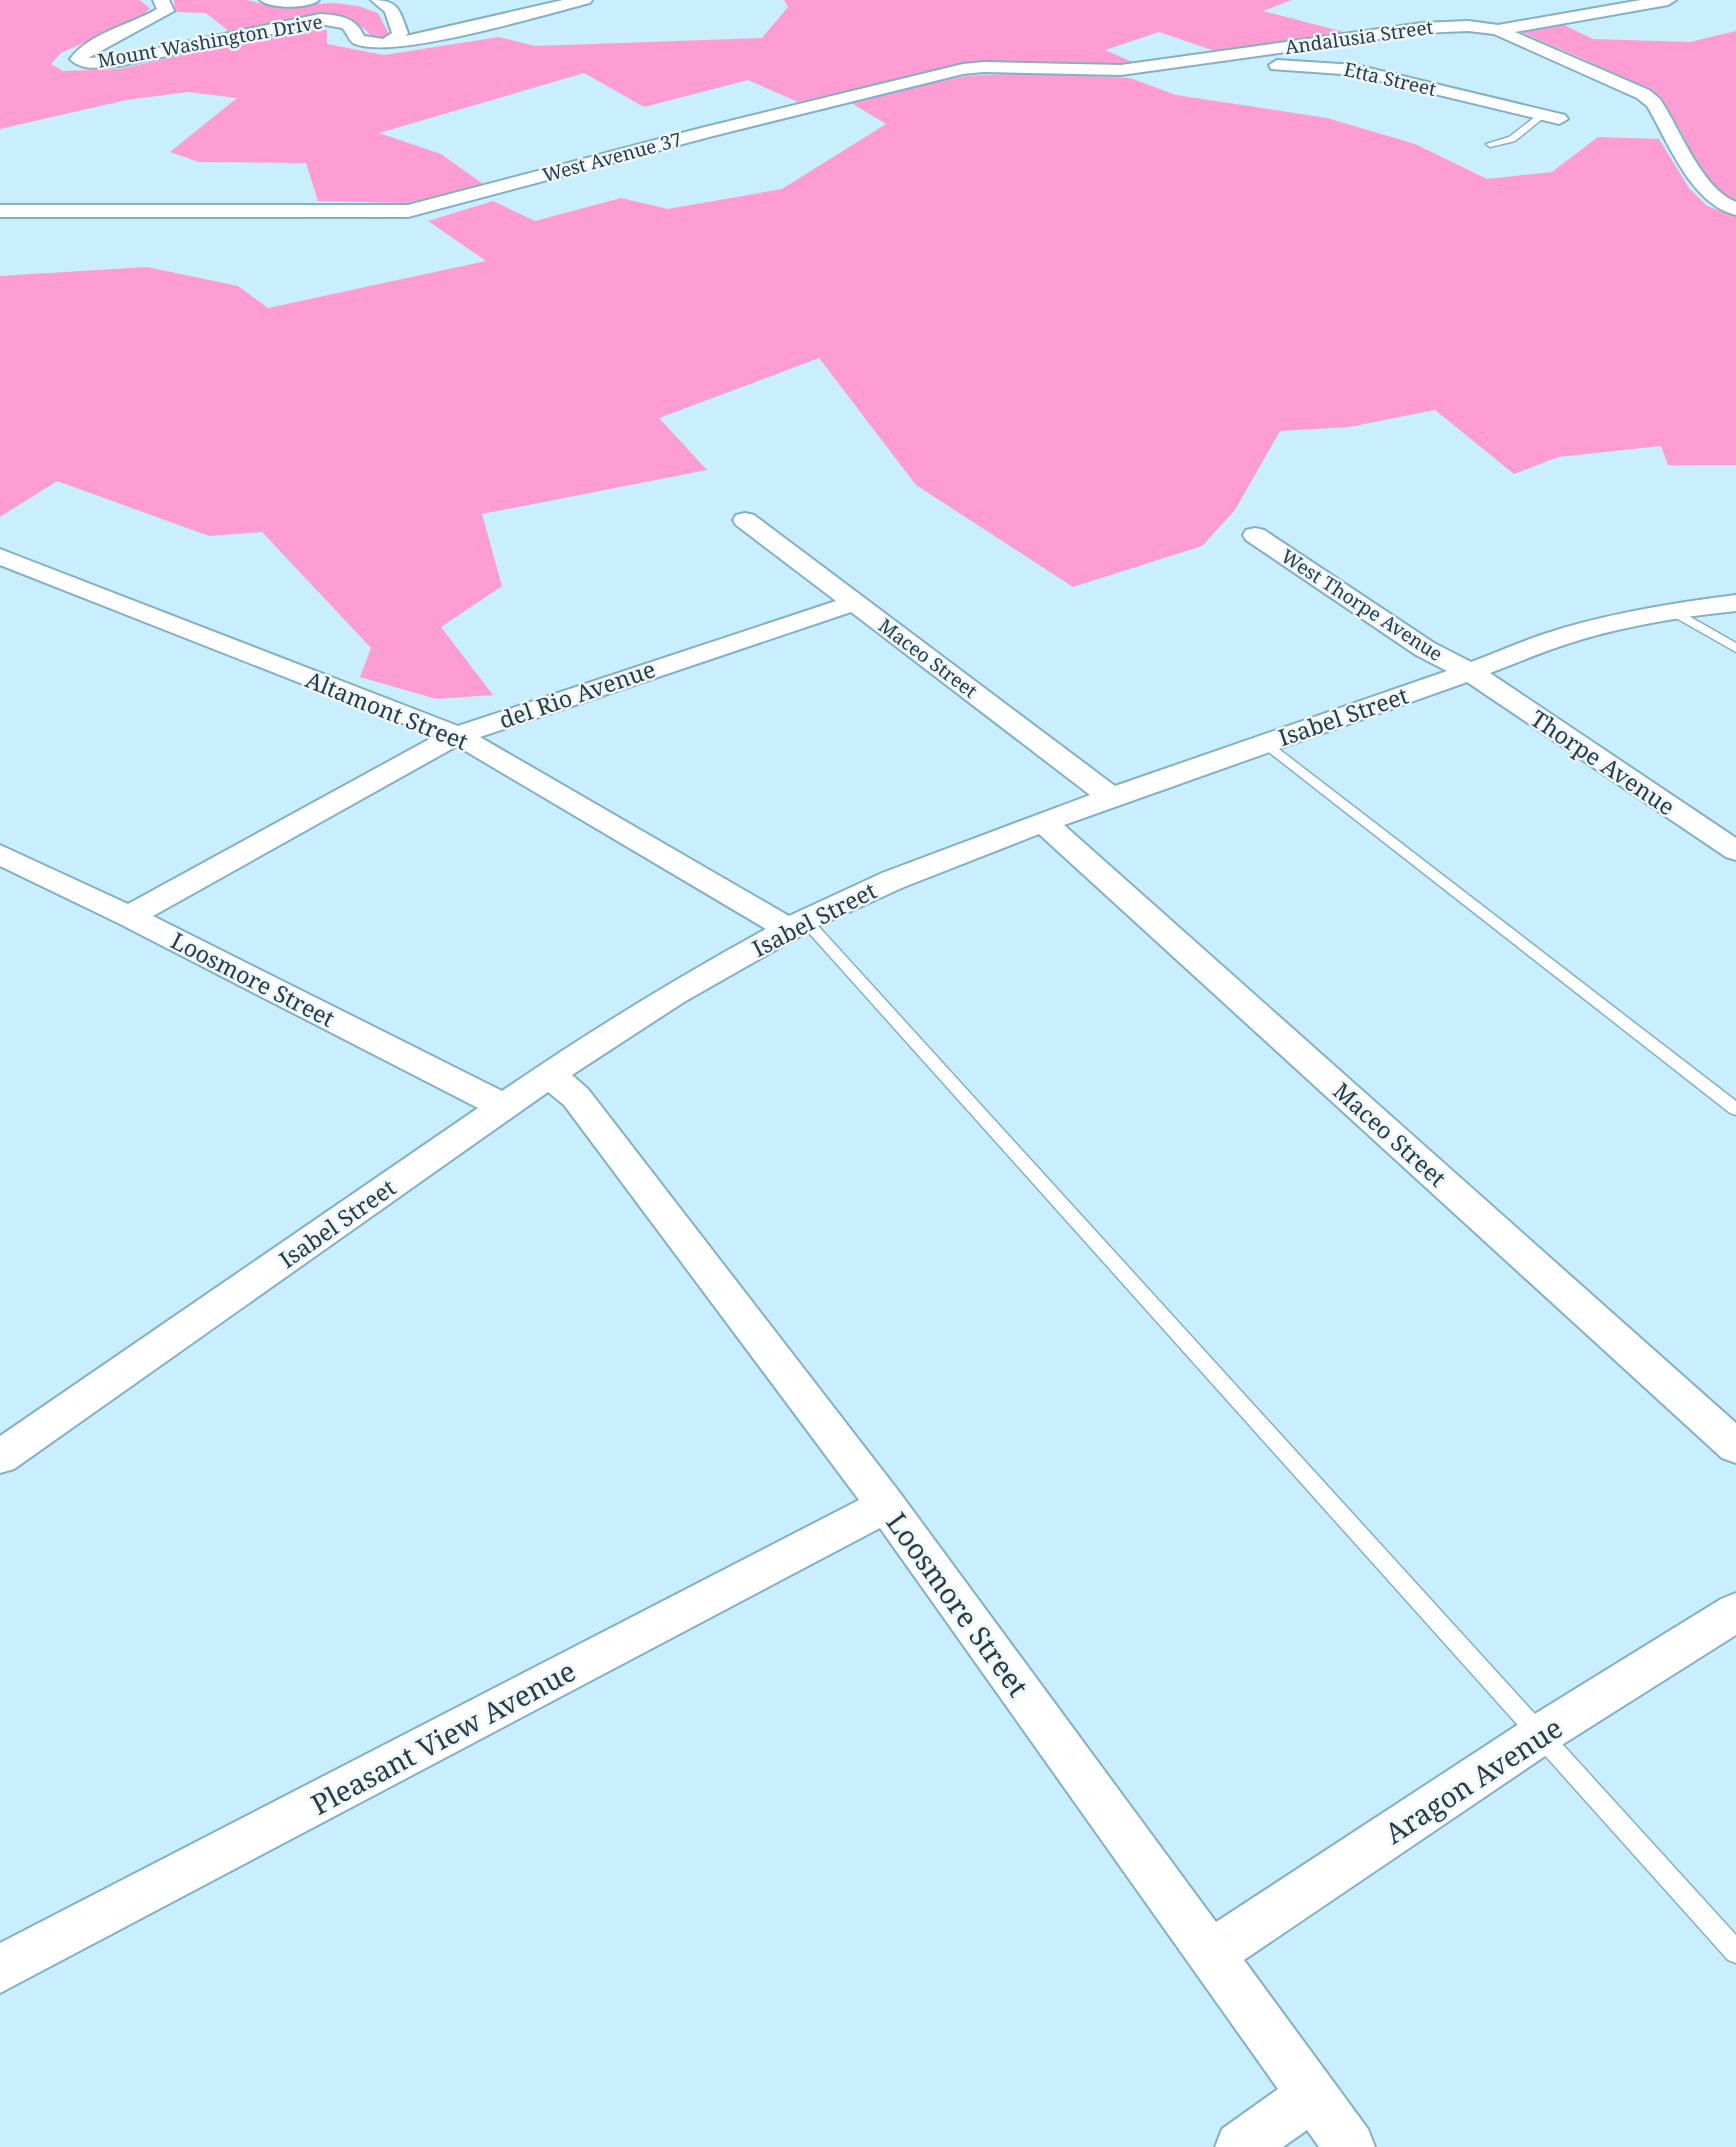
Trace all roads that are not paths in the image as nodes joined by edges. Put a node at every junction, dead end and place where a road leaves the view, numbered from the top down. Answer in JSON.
{"nodes":[{"id":1,"x":161,"y":0,"type":"edge"},
{"id":2,"x":268,"y":0,"type":"edge"},
{"id":3,"x":310,"y":0,"type":"edge"},
{"id":4,"x":379,"y":0,"type":"edge"},
{"id":5,"x":584,"y":0,"type":"edge"},
{"id":6,"x":1668,"y":0,"type":"edge"},
{"id":7,"x":1497,"y":30,"type":"junction"},
{"id":8,"x":389,"y":43,"type":"junction"},
{"id":9,"x":1220,"y":56,"type":"junction"},
{"id":10,"x":1551,"y":117,"type":"joint"},
{"id":11,"x":1490,"y":144,"type":"dead end"},
{"id":12,"x":1736,"y":209,"type":"edge"},
{"id":13,"x":0,"y":211,"type":"edge"},
{"id":14,"x":745,"y":520,"type":"dead end"},
{"id":15,"x":1255,"y":535,"type":"dead end"},
{"id":16,"x":0,"y":556,"type":"edge"},
{"id":17,"x":854,"y":603,"type":"junction"},
{"id":18,"x":1736,"y":603,"type":"edge"},
{"id":19,"x":1673,"y":611,"type":"junction"},
{"id":20,"x":1736,"y":648,"type":"edge"},
{"id":21,"x":1470,"y":672,"type":"junction"},
{"id":22,"x":457,"y":735,"type":"junction"},
{"id":23,"x":1266,"y":743,"type":"junction"},
{"id":24,"x":1111,"y":797,"type":"junction"},
{"id":25,"x":1043,"y":822,"type":"junction"},
{"id":26,"x":1736,"y":851,"type":"edge"},
{"id":27,"x":0,"y":854,"type":"edge"},
{"id":28,"x":130,"y":916,"type":"junction"},
{"id":29,"x":797,"y":924,"type":"junction"},
{"id":30,"x":549,"y":1075,"type":"junction"},
{"id":31,"x":505,"y":1107,"type":"junction"},
{"id":32,"x":1736,"y":1109,"type":"edge"},
{"id":33,"x":1736,"y":1447,"type":"edge"},
{"id":34,"x":0,"y":1457,"type":"edge"},
{"id":35,"x":886,"y":1505,"type":"junction"},
{"id":36,"x":1736,"y":1612,"type":"edge"},
{"id":37,"x":1541,"y":1734,"type":"junction"},
{"id":38,"x":1736,"y":1952,"type":"edge"},
{"id":39,"x":1212,"y":1953,"type":"junction"},
{"id":40,"x":0,"y":1969,"type":"edge"},
{"id":41,"x":1312,"y":2096,"type":"junction"},
{"id":42,"x":1240,"y":2147,"type":"edge"},
{"id":43,"x":1350,"y":2147,"type":"edge"}],
"edges":[{"from":1,"to":8,"type":"street","name":"Mount Washington Drive"},
{"from":2,"to":3,"type":"street","name":"Mount Washington Drive"},
{"from":4,"to":8,"type":"street"},
{"from":5,"to":8,"type":"street"},
{"from":6,"to":7,"type":"street"},
{"from":7,"to":9,"type":"street","name":"Andalusia Street"},
{"from":7,"to":12,"type":"street"},
{"from":9,"to":10,"type":"street","name":"Etta Street"},
{"from":9,"to":13,"type":"street","name":"West Avenue 37"},
{"from":10,"to":11,"type":"lane"},
{"from":14,"to":17,"type":"street","name":"Maceo Street"},
{"from":15,"to":21,"type":"street","name":"West Thorpe Avenue"},
{"from":16,"to":22,"type":"street","name":"Altamont Street"},
{"from":17,"to":22,"type":"street","name":"del Rio Avenue"},
{"from":17,"to":24,"type":"street","name":"Maceo Street"},
{"from":18,"to":19,"type":"street","name":"Isabel Street"},
{"from":19,"to":20,"type":"lane"},
{"from":19,"to":21,"type":"street","name":"Isabel Street"},
{"from":21,"to":23,"type":"street","name":"Isabel Street"},
{"from":21,"to":26,"type":"street","name":"Thorpe Avenue"},
{"from":22,"to":28,"type":"street","name":"del Rio Avenue"},
{"from":22,"to":29,"type":"street","name":"Altamont Street"},
{"from":23,"to":24,"type":"street","name":"Isabel Street"},
{"from":23,"to":32,"type":"lane"},
{"from":24,"to":25,"type":"street","name":"Isabel Street"},
{"from":25,"to":29,"type":"street","name":"Isabel Street"},
{"from":25,"to":33,"type":"street","name":"Maceo Street"},
{"from":27,"to":28,"type":"street","name":"Loosmore Street"},
{"from":28,"to":31,"type":"street","name":"Loosmore Street"},
{"from":29,"to":30,"type":"street","name":"Isabel Street"},
{"from":29,"to":37,"type":"lane"},
{"from":30,"to":31,"type":"street","name":"Isabel Street"},
{"from":30,"to":35,"type":"street","name":"Loosmore Street"},
{"from":31,"to":34,"type":"street","name":"Isabel Street"},
{"from":35,"to":39,"type":"street","name":"Loosmore Street"},
{"from":35,"to":40,"type":"street","name":"Pleasant View Avenue"},
{"from":36,"to":37,"type":"street","name":"Aragon Avenue"},
{"from":37,"to":38,"type":"lane"},
{"from":37,"to":39,"type":"street","name":"Aragon Avenue"},
{"from":39,"to":41,"type":"street","name":"Loosmore Street"},
{"from":41,"to":42,"type":"street"},
{"from":41,"to":43,"type":"street","name":"Loosmore Street"}]}
